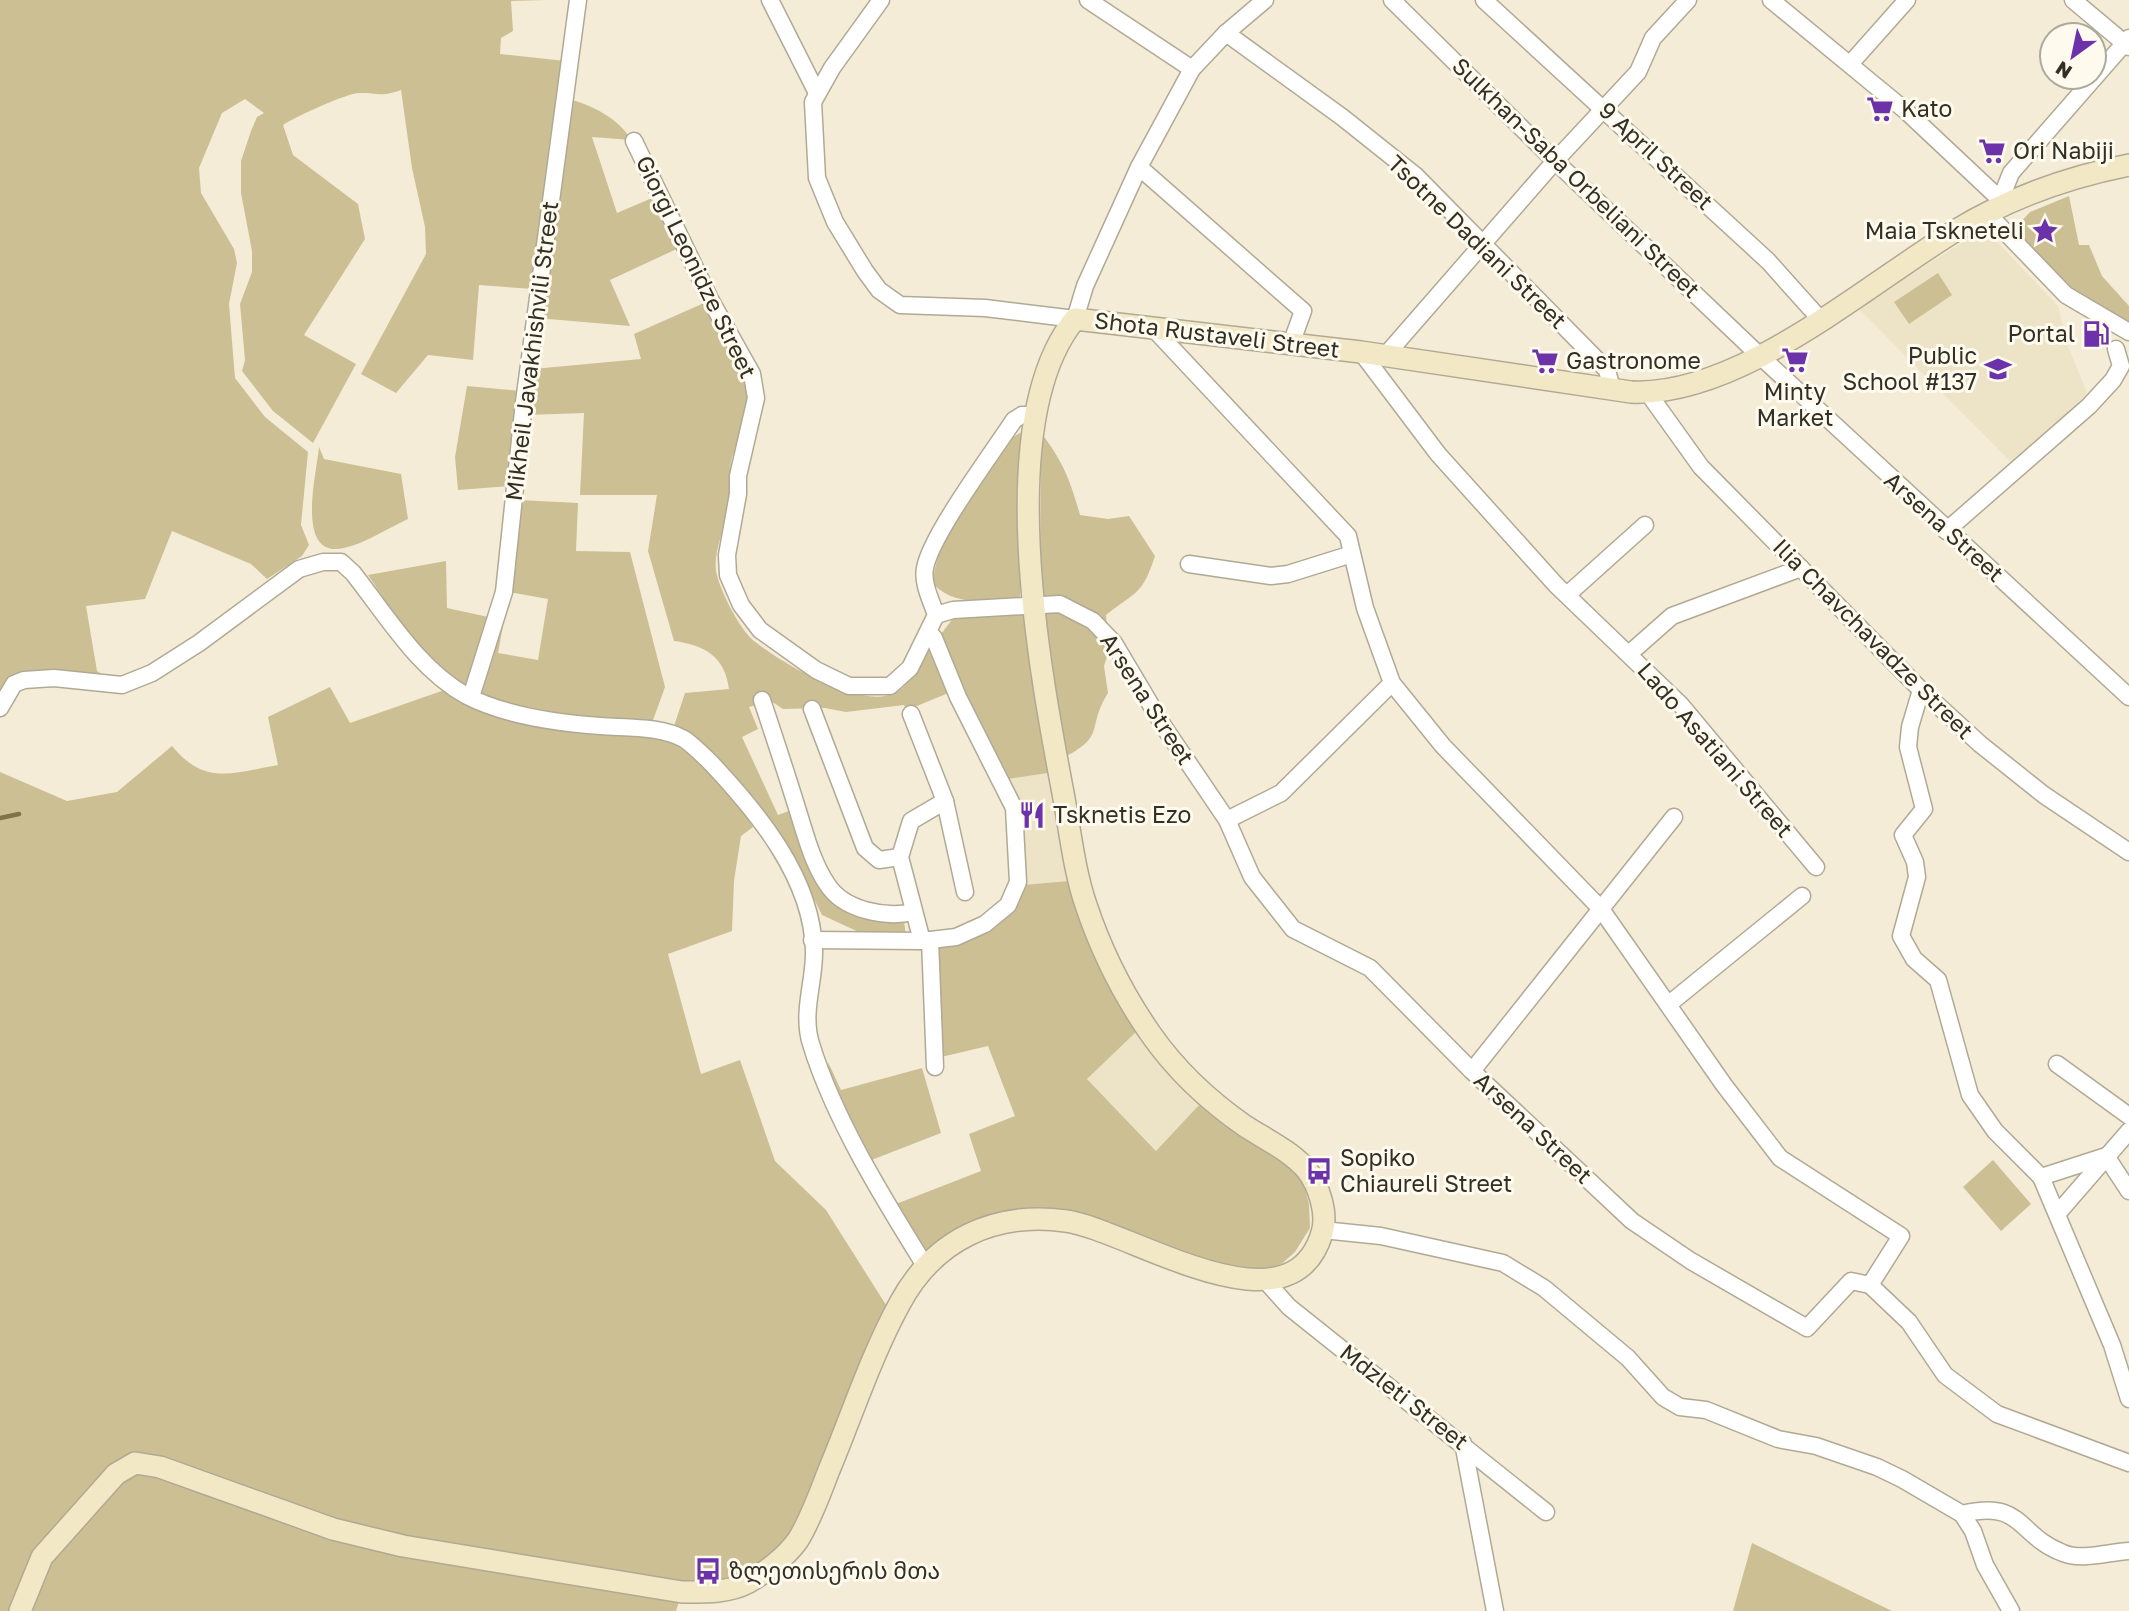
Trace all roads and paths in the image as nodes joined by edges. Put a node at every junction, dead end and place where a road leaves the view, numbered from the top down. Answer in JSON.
{"nodes":[{"id":1,"x":578,"y":0,"type":"edge"},
{"id":2,"x":770,"y":0,"type":"edge"},
{"id":3,"x":881,"y":0,"type":"edge"},
{"id":4,"x":1088,"y":0,"type":"edge"},
{"id":5,"x":1265,"y":0,"type":"edge"},
{"id":6,"x":1392,"y":0,"type":"edge"},
{"id":7,"x":1484,"y":0,"type":"edge"},
{"id":8,"x":1688,"y":0,"type":"edge"},
{"id":9,"x":1771,"y":0,"type":"edge"},
{"id":10,"x":1907,"y":0,"type":"edge"},
{"id":11,"x":2073,"y":0,"type":"edge"},
{"id":12,"x":1226,"y":33,"type":"junction"},
{"id":13,"x":2128,"y":42,"type":"edge"},
{"id":14,"x":1851,"y":64,"type":"junction"},
{"id":15,"x":1192,"y":69,"type":"junction"},
{"id":16,"x":816,"y":91,"type":"junction"},
{"id":17,"x":1606,"y":110,"type":"junction"},
{"id":18,"x":634,"y":141,"type":"dead end"},
{"id":19,"x":1555,"y":161,"type":"junction"},
{"id":20,"x":2129,"y":165,"type":"edge"},
{"id":21,"x":1139,"y":167,"type":"junction"},
{"id":22,"x":1998,"y":205,"type":"junction"},
{"id":23,"x":1483,"y":246,"type":"junction"},
{"id":24,"x":1075,"y":319,"type":"junction"},
{"id":25,"x":1820,"y":320,"type":"junction"},
{"id":26,"x":1153,"y":328,"type":"junction"},
{"id":27,"x":2129,"y":332,"type":"edge"},
{"id":28,"x":1291,"y":344,"type":"junction"},
{"id":29,"x":2116,"y":349,"type":"dead end"},
{"id":30,"x":1361,"y":352,"type":"junction"},
{"id":31,"x":1385,"y":356,"type":"junction"},
{"id":32,"x":1760,"y":356,"type":"junction"},
{"id":33,"x":1612,"y":389,"type":"junction"},
{"id":34,"x":1648,"y":393,"type":"junction"},
{"id":35,"x":1035,"y":415,"type":"junction"},
{"id":36,"x":1645,"y":525,"type":"dead end"},
{"id":37,"x":1946,"y":531,"type":"junction"},
{"id":38,"x":1352,"y":554,"type":"junction"},
{"id":39,"x":1189,"y":564,"type":"dead end"},
{"id":40,"x":1801,"y":568,"type":"junction"},
{"id":41,"x":1562,"y":590,"type":"junction"},
{"id":42,"x":1033,"y":603,"type":"junction"},
{"id":43,"x":936,"y":615,"type":"junction"},
{"id":44,"x":928,"y":632,"type":"junction"},
{"id":45,"x":1630,"y":653,"type":"junction"},
{"id":46,"x":1392,"y":683,"type":"junction"},
{"id":47,"x":1921,"y":690,"type":"junction"},
{"id":48,"x":471,"y":697,"type":"junction"},
{"id":49,"x":2129,"y":697,"type":"edge"},
{"id":50,"x":762,"y":700,"type":"dead end"},
{"id":51,"x":0,"y":708,"type":"edge"},
{"id":52,"x":812,"y":709,"type":"dead end"},
{"id":53,"x":911,"y":714,"type":"dead end"},
{"id":54,"x":945,"y":801,"type":"junction"},
{"id":55,"x":1674,"y":817,"type":"dead end"},
{"id":56,"x":1227,"y":820,"type":"junction"},
{"id":57,"x":2129,"y":852,"type":"edge"},
{"id":58,"x":900,"y":858,"type":"junction"},
{"id":59,"x":1816,"y":867,"type":"dead end"},
{"id":60,"x":965,"y":892,"type":"dead end"},
{"id":61,"x":1802,"y":896,"type":"dead end"},
{"id":62,"x":1601,"y":909,"type":"junction"},
{"id":63,"x":915,"y":912,"type":"junction"},
{"id":64,"x":812,"y":940,"type":"junction"},
{"id":65,"x":926,"y":940,"type":"junction"},
{"id":66,"x":1669,"y":1004,"type":"junction"},
{"id":67,"x":2057,"y":1064,"type":"dead end"},
{"id":68,"x":935,"y":1067,"type":"dead end"},
{"id":69,"x":1472,"y":1071,"type":"junction"},
{"id":70,"x":2129,"y":1116,"type":"edge"},
{"id":71,"x":2129,"y":1131,"type":"edge"},
{"id":72,"x":2106,"y":1156,"type":"junction"},
{"id":73,"x":2041,"y":1177,"type":"junction"},
{"id":74,"x":2129,"y":1191,"type":"edge"},
{"id":75,"x":2058,"y":1213,"type":"junction"},
{"id":76,"x":1323,"y":1230,"type":"junction"},
{"id":77,"x":924,"y":1264,"type":"junction"},
{"id":78,"x":1264,"y":1279,"type":"junction"},
{"id":79,"x":1870,"y":1286,"type":"junction"},
{"id":80,"x":2129,"y":1399,"type":"edge"},
{"id":81,"x":1463,"y":1443,"type":"junction"},
{"id":82,"x":2129,"y":1463,"type":"edge"},
{"id":83,"x":1546,"y":1512,"type":"dead end"},
{"id":84,"x":1962,"y":1514,"type":"junction"},
{"id":85,"x":2129,"y":1551,"type":"edge"},
{"id":86,"x":20,"y":1611,"type":"edge"},
{"id":87,"x":1495,"y":1611,"type":"edge"},
{"id":88,"x":2011,"y":1611,"type":"edge"}],
"edges":[{"from":1,"to":48,"type":"street","name":"Mikheil Javakhishvili Street"},
{"from":2,"to":16,"type":"street"},
{"from":3,"to":16,"type":"street"},
{"from":4,"to":15,"type":"street"},
{"from":5,"to":12,"type":"street"},
{"from":6,"to":19,"type":"street","name":"Sulkhan-Saba Orbeliani Street"},
{"from":7,"to":17,"type":"street","name":"9 April Street"},
{"from":8,"to":17,"type":"street"},
{"from":9,"to":14,"type":"street"},
{"from":10,"to":14,"type":"street"},
{"from":11,"to":13,"type":"street"},
{"from":12,"to":15,"type":"street"},
{"from":12,"to":23,"type":"street","name":"Tsotne Dadiani Street"},
{"from":13,"to":22,"type":"street"},
{"from":14,"to":22,"type":"street"},
{"from":15,"to":21,"type":"street"},
{"from":16,"to":24,"type":"street"},
{"from":17,"to":19,"type":"street"},
{"from":17,"to":25,"type":"street","name":"9 April Street"},
{"from":18,"to":44,"type":"street","name":"Giorgi Leonidze Street"},
{"from":19,"to":23,"type":"street"},
{"from":19,"to":32,"type":"street","name":"Sulkhan-Saba Orbeliani Street"},
{"from":20,"to":22,"type":"main road","name":"Shota Rustaveli Street"},
{"from":21,"to":24,"type":"street"},
{"from":21,"to":28,"type":"street"},
{"from":22,"to":25,"type":"main road","name":"Shota Rustaveli Street"},
{"from":22,"to":27,"type":"street"},
{"from":23,"to":31,"type":"street"},
{"from":23,"to":33,"type":"street","name":"Tsotne Dadiani Street"},
{"from":24,"to":26,"type":"main road","name":"Shota Rustaveli Street"},
{"from":24,"to":35,"type":"main road","name":"Shota Rustaveli Street"},
{"from":25,"to":32,"type":"main road","name":"Shota Rustaveli Street"},
{"from":26,"to":28,"type":"main road","name":"Shota Rustaveli Street"},
{"from":26,"to":38,"type":"street"},
{"from":28,"to":30,"type":"main road","name":"Shota Rustaveli Street"},
{"from":29,"to":37,"type":"street"},
{"from":30,"to":31,"type":"main road","name":"Shota Rustaveli Street"},
{"from":30,"to":41,"type":"street"},
{"from":31,"to":33,"type":"main road","name":"Shota Rustaveli Street"},
{"from":32,"to":34,"type":"main road","name":"Shota Rustaveli Street"},
{"from":32,"to":37,"type":"street","name":"Arsena Street"},
{"from":33,"to":34,"type":"main road","name":"Shota Rustaveli Street"},
{"from":34,"to":40,"type":"street","name":"Ilia Chavchavadze Street"},
{"from":35,"to":42,"type":"main road","name":"Shota Rustaveli Street"},
{"from":35,"to":43,"type":"street"},
{"from":36,"to":41,"type":"street"},
{"from":37,"to":49,"type":"street","name":"Arsena Street"},
{"from":38,"to":39,"type":"street"},
{"from":38,"to":46,"type":"street"},
{"from":40,"to":45,"type":"street","name":"Lado Asatiani Street"},
{"from":40,"to":47,"type":"street","name":"Ilia Chavchavadze Street"},
{"from":41,"to":45,"type":"street"},
{"from":42,"to":43,"type":"street","name":"Arsena Street"},
{"from":42,"to":56,"type":"street","name":"Arsena Street"},
{"from":42,"to":76,"type":"main road","name":"Shota Rustaveli Street"},
{"from":43,"to":44,"type":"street","name":"Giorgi Leonidze Street"},
{"from":44,"to":65,"type":"street"},
{"from":45,"to":59,"type":"street","name":"Lado Asatiani Street"},
{"from":46,"to":56,"type":"street"},
{"from":46,"to":62,"type":"street"},
{"from":47,"to":57,"type":"street","name":"Ilia Chavchavadze Street"},
{"from":47,"to":73,"type":"street"},
{"from":48,"to":51,"type":"street"},
{"from":48,"to":64,"type":"street"},
{"from":50,"to":63,"type":"street"},
{"from":52,"to":58,"type":"street"},
{"from":53,"to":54,"type":"street"},
{"from":54,"to":58,"type":"street"},
{"from":54,"to":60,"type":"street"},
{"from":55,"to":62,"type":"street"},
{"from":56,"to":69,"type":"street","name":"Arsena Street"},
{"from":58,"to":63,"type":"street"},
{"from":61,"to":66,"type":"street"},
{"from":62,"to":66,"type":"street"},
{"from":62,"to":69,"type":"street"},
{"from":63,"to":65,"type":"street"},
{"from":64,"to":65,"type":"street"},
{"from":64,"to":77,"type":"street"},
{"from":65,"to":68,"type":"street"},
{"from":66,"to":79,"type":"street"},
{"from":67,"to":70,"type":"street"},
{"from":69,"to":79,"type":"street","name":"Arsena Street"},
{"from":71,"to":72,"type":"street"},
{"from":72,"to":73,"type":"street"},
{"from":72,"to":74,"type":"street"},
{"from":72,"to":75,"type":"street"},
{"from":73,"to":75,"type":"street"},
{"from":75,"to":80,"type":"street"},
{"from":76,"to":78,"type":"main road"},
{"from":76,"to":84,"type":"street"},
{"from":77,"to":78,"type":"main road"},
{"from":77,"to":86,"type":"main road"},
{"from":78,"to":81,"type":"street","name":"Mdzleti Street"},
{"from":79,"to":82,"type":"street"},
{"from":81,"to":83,"type":"street","name":"Mdzleti Street"},
{"from":81,"to":87,"type":"street"},
{"from":84,"to":85,"type":"street"},
{"from":84,"to":88,"type":"street"}]}
